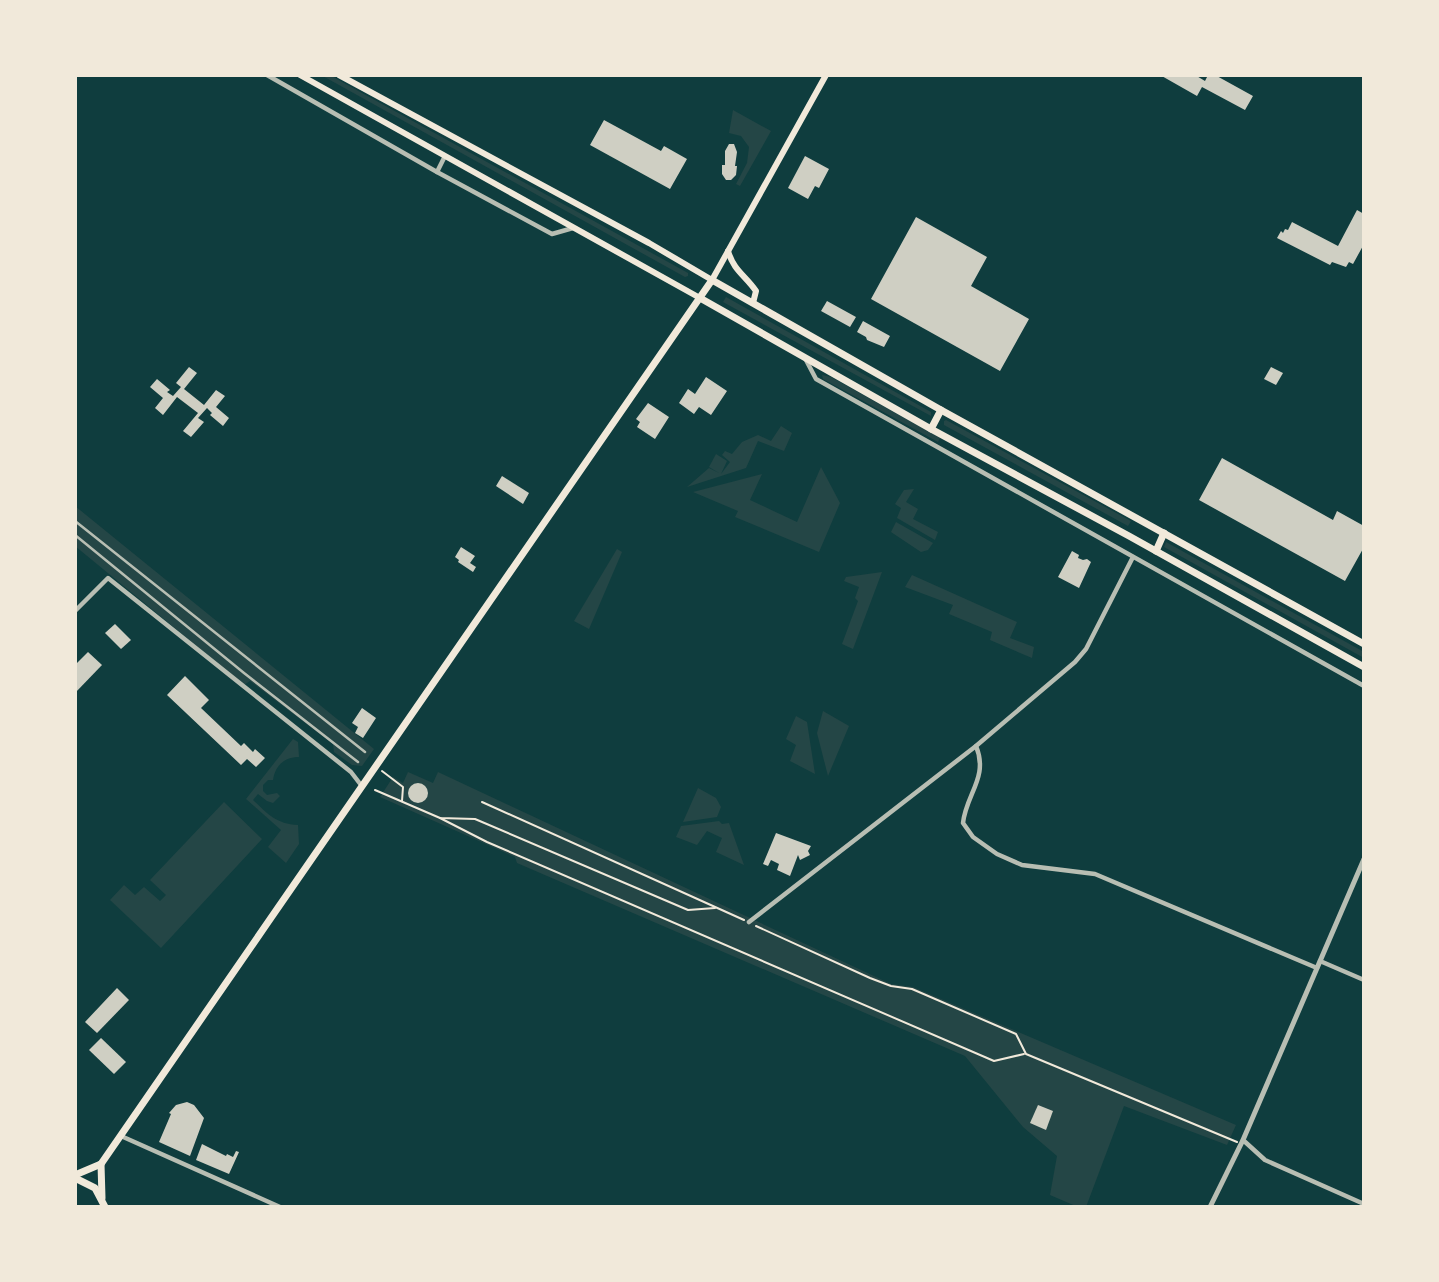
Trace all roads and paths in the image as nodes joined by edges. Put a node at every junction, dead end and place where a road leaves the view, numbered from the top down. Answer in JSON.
{"nodes":[{"id":1,"x":267,"y":75,"type":"edge"},
{"id":2,"x":300,"y":75,"type":"edge"},
{"id":3,"x":339,"y":75,"type":"edge"},
{"id":4,"x":826,"y":75,"type":"edge"},
{"id":5,"x":445,"y":156,"type":"junction"},
{"id":6,"x":437,"y":172,"type":"junction"},
{"id":7,"x":573,"y":228,"type":"junction"},
{"id":8,"x":728,"y":251,"type":"junction"},
{"id":9,"x":712,"y":280,"type":"junction"},
{"id":10,"x":700,"y":298,"type":"junction"},
{"id":11,"x":753,"y":303,"type":"junction"},
{"id":12,"x":804,"y":357,"type":"junction"},
{"id":13,"x":941,"y":410,"type":"junction"},
{"id":14,"x":931,"y":429,"type":"junction"},
{"id":15,"x":75,"y":521,"type":"edge"},
{"id":16,"x":1164,"y":533,"type":"junction"},
{"id":17,"x":75,"y":535,"type":"edge"},
{"id":18,"x":1156,"y":551,"type":"junction"},
{"id":19,"x":1133,"y":557,"type":"junction"},
{"id":20,"x":75,"y":611,"type":"edge"},
{"id":21,"x":1364,"y":644,"type":"edge"},
{"id":22,"x":1364,"y":667,"type":"edge"},
{"id":23,"x":1364,"y":687,"type":"edge"},
{"id":24,"x":976,"y":746,"type":"junction"},
{"id":25,"x":365,"y":752,"type":"dead end"},
{"id":26,"x":358,"y":762,"type":"dead end"},
{"id":27,"x":375,"y":766,"type":"junction"},
{"id":28,"x":361,"y":785,"type":"junction"},
{"id":29,"x":375,"y":790,"type":"dead end"},
{"id":30,"x":402,"y":802,"type":"junction"},
{"id":31,"x":482,"y":802,"type":"dead end"},
{"id":32,"x":440,"y":818,"type":"junction"},
{"id":33,"x":1364,"y":859,"type":"edge"},
{"id":34,"x":716,"y":908,"type":"junction"},
{"id":35,"x":749,"y":922,"type":"junction"},
{"id":36,"x":1320,"y":961,"type":"junction"},
{"id":37,"x":1317,"y":968,"type":"junction"},
{"id":38,"x":1364,"y":980,"type":"edge"},
{"id":39,"x":1026,"y":1054,"type":"junction"},
{"id":40,"x":121,"y":1136,"type":"junction"},
{"id":41,"x":1242,"y":1142,"type":"junction"},
{"id":42,"x":101,"y":1164,"type":"junction"},
{"id":43,"x":75,"y":1176,"type":"edge"},
{"id":44,"x":104,"y":1203,"type":"edge"},
{"id":45,"x":1364,"y":1204,"type":"edge"},
{"id":46,"x":280,"y":1207,"type":"edge"},
{"id":47,"x":1210,"y":1207,"type":"edge"}],
"edges":[{"from":1,"to":6,"type":"street"},
{"from":2,"to":5,"type":"main road"},
{"from":3,"to":9,"type":"main road"},
{"from":4,"to":8,"type":"main road"},
{"from":5,"to":6,"type":"street"},
{"from":5,"to":7,"type":"main road"},
{"from":6,"to":7,"type":"street"},
{"from":7,"to":10,"type":"main road"},
{"from":8,"to":9,"type":"main road"},
{"from":8,"to":11,"type":"main road"},
{"from":9,"to":10,"type":"highway"},
{"from":9,"to":11,"type":"highway"},
{"from":10,"to":12,"type":"highway"},
{"from":10,"to":27,"type":"highway"},
{"from":11,"to":13,"type":"highway"},
{"from":12,"to":14,"type":"highway"},
{"from":12,"to":19,"type":"street"},
{"from":13,"to":14,"type":"highway"},
{"from":13,"to":16,"type":"highway"},
{"from":14,"to":18,"type":"highway"},
{"from":15,"to":25,"type":"street"},
{"from":16,"to":18,"type":"highway"},
{"from":16,"to":21,"type":"highway"},
{"from":17,"to":26,"type":"street"},
{"from":18,"to":22,"type":"highway"},
{"from":19,"to":23,"type":"street"},
{"from":19,"to":24,"type":"street"},
{"from":20,"to":28,"type":"street"},
{"from":24,"to":35,"type":"street"},
{"from":24,"to":37,"type":"street"},
{"from":27,"to":28,"type":"highway"},
{"from":27,"to":30,"type":"path"},
{"from":28,"to":40,"type":"highway"},
{"from":29,"to":30,"type":"path"},
{"from":30,"to":32,"type":"path"},
{"from":31,"to":34,"type":"path"},
{"from":32,"to":34,"type":"path"},
{"from":32,"to":39,"type":"path"},
{"from":33,"to":36,"type":"street"},
{"from":34,"to":35,"type":"path"},
{"from":35,"to":39,"type":"path"},
{"from":36,"to":37,"type":"street"},
{"from":36,"to":38,"type":"street"},
{"from":37,"to":41,"type":"street"},
{"from":39,"to":41,"type":"path"},
{"from":40,"to":42,"type":"highway"},
{"from":40,"to":46,"type":"street"},
{"from":41,"to":45,"type":"street"},
{"from":41,"to":47,"type":"street"},
{"from":42,"to":43,"type":"highway"},
{"from":42,"to":44,"type":"highway"},
{"from":43,"to":44,"type":"highway"}]}
